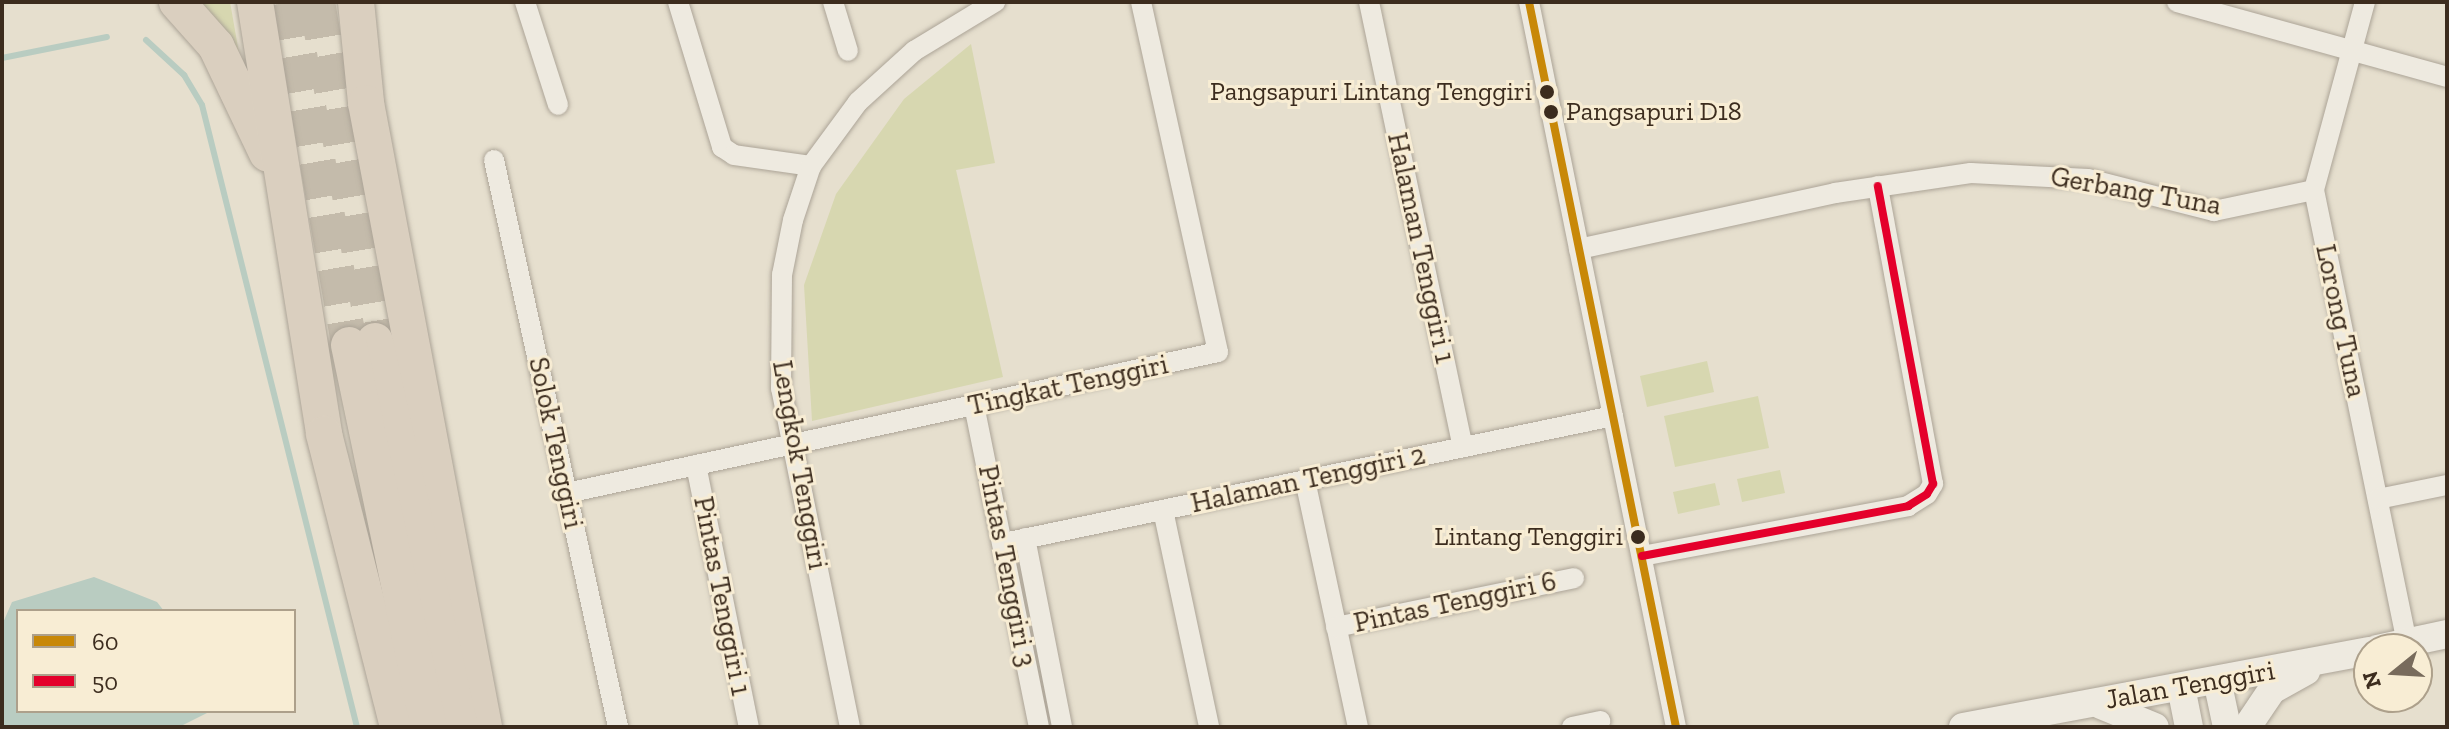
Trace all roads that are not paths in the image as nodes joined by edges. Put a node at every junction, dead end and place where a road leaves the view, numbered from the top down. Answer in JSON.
{"nodes":[{"id":1,"x":177,"y":2,"type":"edge"},
{"id":2,"x":255,"y":2,"type":"edge"},
{"id":3,"x":525,"y":2,"type":"edge"},
{"id":4,"x":678,"y":2,"type":"edge"},
{"id":5,"x":833,"y":2,"type":"edge"},
{"id":6,"x":995,"y":2,"type":"edge"},
{"id":7,"x":1141,"y":2,"type":"edge"},
{"id":8,"x":1369,"y":2,"type":"edge"},
{"id":9,"x":1529,"y":2,"type":"edge"},
{"id":10,"x":2177,"y":2,"type":"edge"},
{"id":11,"x":2255,"y":2,"type":"edge"},
{"id":12,"x":2365,"y":2,"type":"edge"},
{"id":13,"x":360,"y":12,"type":"edge"},
{"id":14,"x":2249,"y":22,"type":"junction"},
{"id":15,"x":848,"y":51,"type":"dead end"},
{"id":16,"x":2353,"y":51,"type":"junction"},
{"id":17,"x":2447,"y":77,"type":"edge"},
{"id":18,"x":558,"y":105,"type":"dead end"},
{"id":19,"x":494,"y":160,"type":"dead end"},
{"id":20,"x":811,"y":166,"type":"junction"},
{"id":21,"x":1878,"y":186,"type":"junction"},
{"id":22,"x":2314,"y":190,"type":"junction"},
{"id":23,"x":286,"y":194,"type":"junction"},
{"id":24,"x":1579,"y":249,"type":"junction"},
{"id":25,"x":974,"y":405,"type":"junction"},
{"id":26,"x":1613,"y":416,"type":"junction"},
{"id":27,"x":792,"y":444,"type":"junction"},
{"id":28,"x":1463,"y":447,"type":"junction"},
{"id":29,"x":696,"y":465,"type":"junction"},
{"id":30,"x":1305,"y":480,"type":"junction"},
{"id":31,"x":2447,"y":485,"type":"edge"},
{"id":32,"x":567,"y":493,"type":"junction"},
{"id":33,"x":2378,"y":499,"type":"junction"},
{"id":34,"x":1163,"y":510,"type":"junction"},
{"id":35,"x":1025,"y":538,"type":"junction"},
{"id":36,"x":1004,"y":543,"type":"junction"},
{"id":37,"x":1642,"y":556,"type":"junction"},
{"id":38,"x":1574,"y":578,"type":"dead end"},
{"id":39,"x":1336,"y":627,"type":"junction"},
{"id":40,"x":2405,"y":633,"type":"edge"},
{"id":41,"x":2353,"y":654,"type":"edge"},
{"id":42,"x":2340,"y":657,"type":"junction"},
{"id":43,"x":2217,"y":680,"type":"junction"},
{"id":44,"x":2181,"y":687,"type":"junction"},
{"id":45,"x":2093,"y":703,"type":"junction"},
{"id":46,"x":1600,"y":721,"type":"dead end"},
{"id":47,"x":398,"y":727,"type":"edge"},
{"id":48,"x":429,"y":727,"type":"edge"},
{"id":49,"x":460,"y":727,"type":"edge"},
{"id":50,"x":484,"y":727,"type":"edge"},
{"id":51,"x":618,"y":727,"type":"edge"},
{"id":52,"x":749,"y":727,"type":"edge"},
{"id":53,"x":850,"y":727,"type":"edge"},
{"id":54,"x":1039,"y":727,"type":"edge"},
{"id":55,"x":1062,"y":727,"type":"edge"},
{"id":56,"x":1209,"y":727,"type":"edge"},
{"id":57,"x":1358,"y":727,"type":"edge"},
{"id":58,"x":1572,"y":727,"type":"edge"},
{"id":59,"x":1676,"y":727,"type":"edge"},
{"id":60,"x":1963,"y":727,"type":"edge"},
{"id":61,"x":2155,"y":727,"type":"edge"},
{"id":62,"x":2189,"y":727,"type":"edge"},
{"id":63,"x":2227,"y":727,"type":"edge"},
{"id":64,"x":2247,"y":727,"type":"edge"}],
"edges":[{"from":1,"to":23,"type":"highway"},
{"from":2,"to":23,"type":"highway"},
{"from":3,"to":18,"type":"street"},
{"from":4,"to":20,"type":"street"},
{"from":5,"to":15,"type":"street"},
{"from":6,"to":20,"type":"street","name":"Lengkok Tenggiri"},
{"from":7,"to":25,"type":"street","name":"Tingkat Tenggiri"},
{"from":8,"to":28,"type":"street","name":"Halaman Tenggiri 1"},
{"from":9,"to":24,"type":"street"},
{"from":10,"to":14,"type":"street"},
{"from":11,"to":14,"type":"street"},
{"from":12,"to":16,"type":"street","name":"Lorong Tuna"},
{"from":13,"to":50,"type":"highway"},
{"from":14,"to":16,"type":"street"},
{"from":16,"to":17,"type":"street"},
{"from":16,"to":22,"type":"street","name":"Lorong Tuna"},
{"from":19,"to":32,"type":"street","name":"Solok Tenggiri"},
{"from":20,"to":27,"type":"street","name":"Lengkok Tenggiri"},
{"from":21,"to":22,"type":"street","name":"Gerbang Tuna"},
{"from":21,"to":24,"type":"street","name":"Gerbang Tuna"},
{"from":21,"to":37,"type":"street"},
{"from":22,"to":33,"type":"street","name":"Lorong Tuna"},
{"from":23,"to":47,"type":"highway"},
{"from":24,"to":26,"type":"street"},
{"from":25,"to":27,"type":"street","name":"Tingkat Tenggiri"},
{"from":25,"to":36,"type":"street","name":"Pintas Tenggiri 3"},
{"from":26,"to":28,"type":"street","name":"Halaman Tenggiri 2"},
{"from":26,"to":37,"type":"street"},
{"from":27,"to":29,"type":"street","name":"Tingkat Tenggiri"},
{"from":27,"to":53,"type":"street","name":"Lengkok Tenggiri"},
{"from":28,"to":30,"type":"street","name":"Halaman Tenggiri 2"},
{"from":29,"to":32,"type":"street","name":"Tingkat Tenggiri"},
{"from":29,"to":52,"type":"street","name":"Pintas Tenggiri 1"},
{"from":30,"to":34,"type":"street","name":"Halaman Tenggiri 2"},
{"from":30,"to":39,"type":"street"},
{"from":31,"to":33,"type":"street"},
{"from":32,"to":51,"type":"street","name":"Solok Tenggiri"},
{"from":33,"to":40,"type":"street","name":"Lorong Tuna"},
{"from":34,"to":35,"type":"street","name":"Halaman Tenggiri 2"},
{"from":34,"to":56,"type":"street"},
{"from":35,"to":36,"type":"street","name":"Halaman Tenggiri 2"},
{"from":35,"to":55,"type":"street","name":"Pintas Tenggiri 3"},
{"from":36,"to":54,"type":"street","name":"Pintas Tenggiri 3"},
{"from":37,"to":59,"type":"street"},
{"from":38,"to":39,"type":"street","name":"Pintas Tenggiri 6"},
{"from":39,"to":57,"type":"street"},
{"from":41,"to":42,"type":"street","name":"Jalan Tenggiri"},
{"from":42,"to":43,"type":"street","name":"Jalan Tenggiri"},
{"from":42,"to":64,"type":"street"},
{"from":43,"to":44,"type":"street","name":"Jalan Tenggiri"},
{"from":43,"to":63,"type":"street"},
{"from":44,"to":45,"type":"street","name":"Jalan Tenggiri"},
{"from":44,"to":62,"type":"street"},
{"from":45,"to":60,"type":"street","name":"Jalan Tenggiri"},
{"from":45,"to":61,"type":"street"},
{"from":46,"to":58,"type":"street"},
{"from":48,"to":49,"type":"highway"}]}
